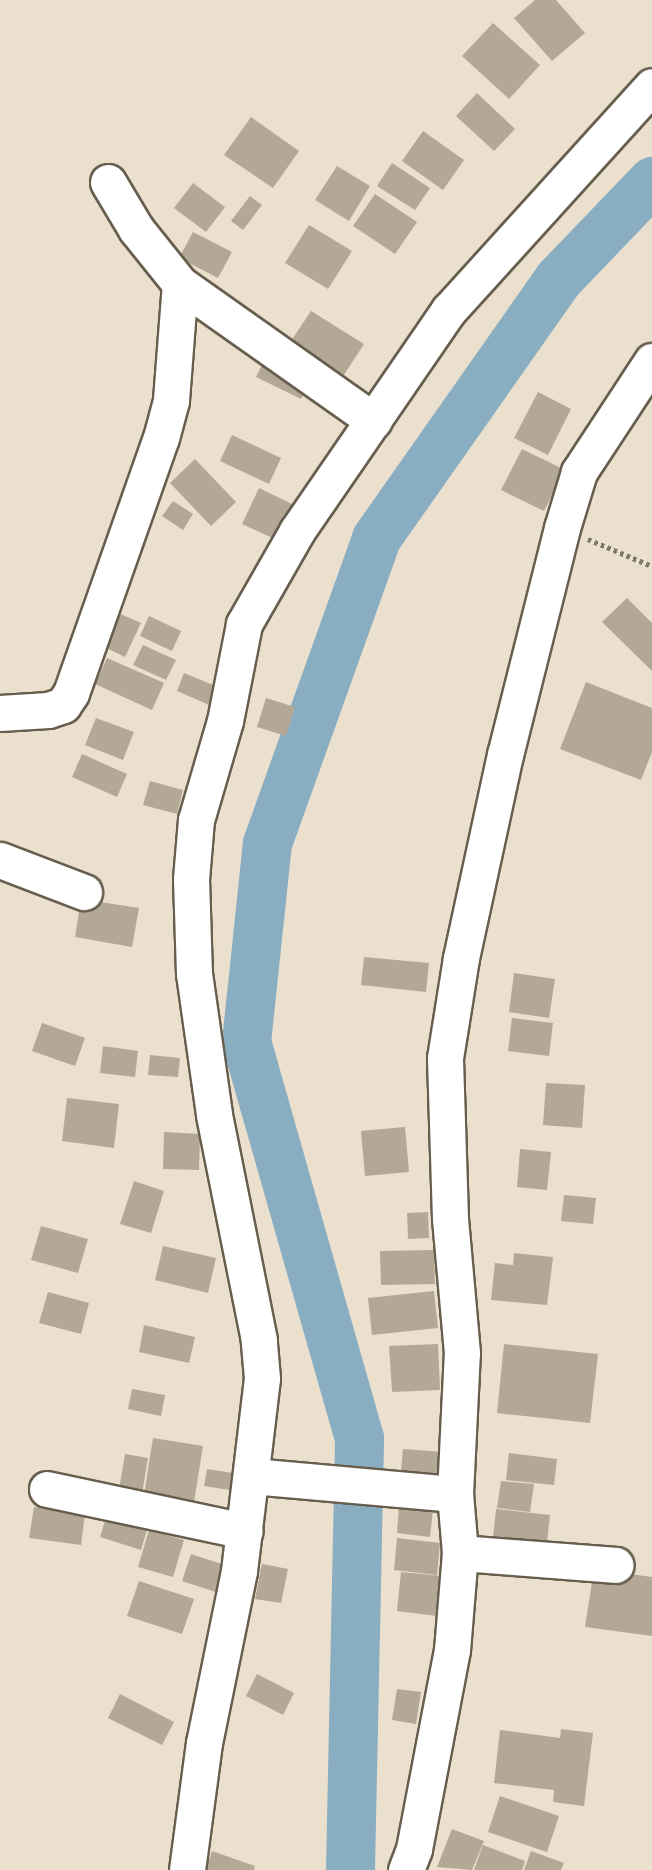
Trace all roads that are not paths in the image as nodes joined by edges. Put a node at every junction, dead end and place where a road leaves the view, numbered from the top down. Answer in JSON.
{"nodes":[{"id":1,"x":652,"y":86,"type":"edge"},
{"id":2,"x":108,"y":182,"type":"dead end"},
{"id":3,"x":180,"y":284,"type":"junction"},
{"id":4,"x":652,"y":360,"type":"edge"},
{"id":5,"x":374,"y":421,"type":"junction"},
{"id":6,"x":0,"y":713,"type":"edge"},
{"id":7,"x":0,"y":860,"type":"edge"},
{"id":8,"x":84,"y":892,"type":"dead end"},
{"id":9,"x":252,"y":1476,"type":"junction"},
{"id":10,"x":47,"y":1489,"type":"dead end"},
{"id":11,"x":455,"y":1494,"type":"junction"},
{"id":12,"x":245,"y":1531,"type":"junction"},
{"id":13,"x":460,"y":1553,"type":"junction"},
{"id":14,"x":616,"y":1565,"type":"dead end"},
{"id":15,"x":187,"y":1870,"type":"edge"},
{"id":16,"x":406,"y":1870,"type":"edge"}],
"edges":[{"from":1,"to":5,"type":"street"},
{"from":2,"to":3,"type":"street"},
{"from":3,"to":5,"type":"street"},
{"from":3,"to":6,"type":"street"},
{"from":4,"to":11,"type":"street"},
{"from":5,"to":9,"type":"street"},
{"from":7,"to":8,"type":"street"},
{"from":9,"to":11,"type":"street"},
{"from":9,"to":12,"type":"street"},
{"from":10,"to":12,"type":"street"},
{"from":11,"to":13,"type":"street"},
{"from":12,"to":15,"type":"street"},
{"from":13,"to":14,"type":"street"},
{"from":13,"to":16,"type":"street"}]}
